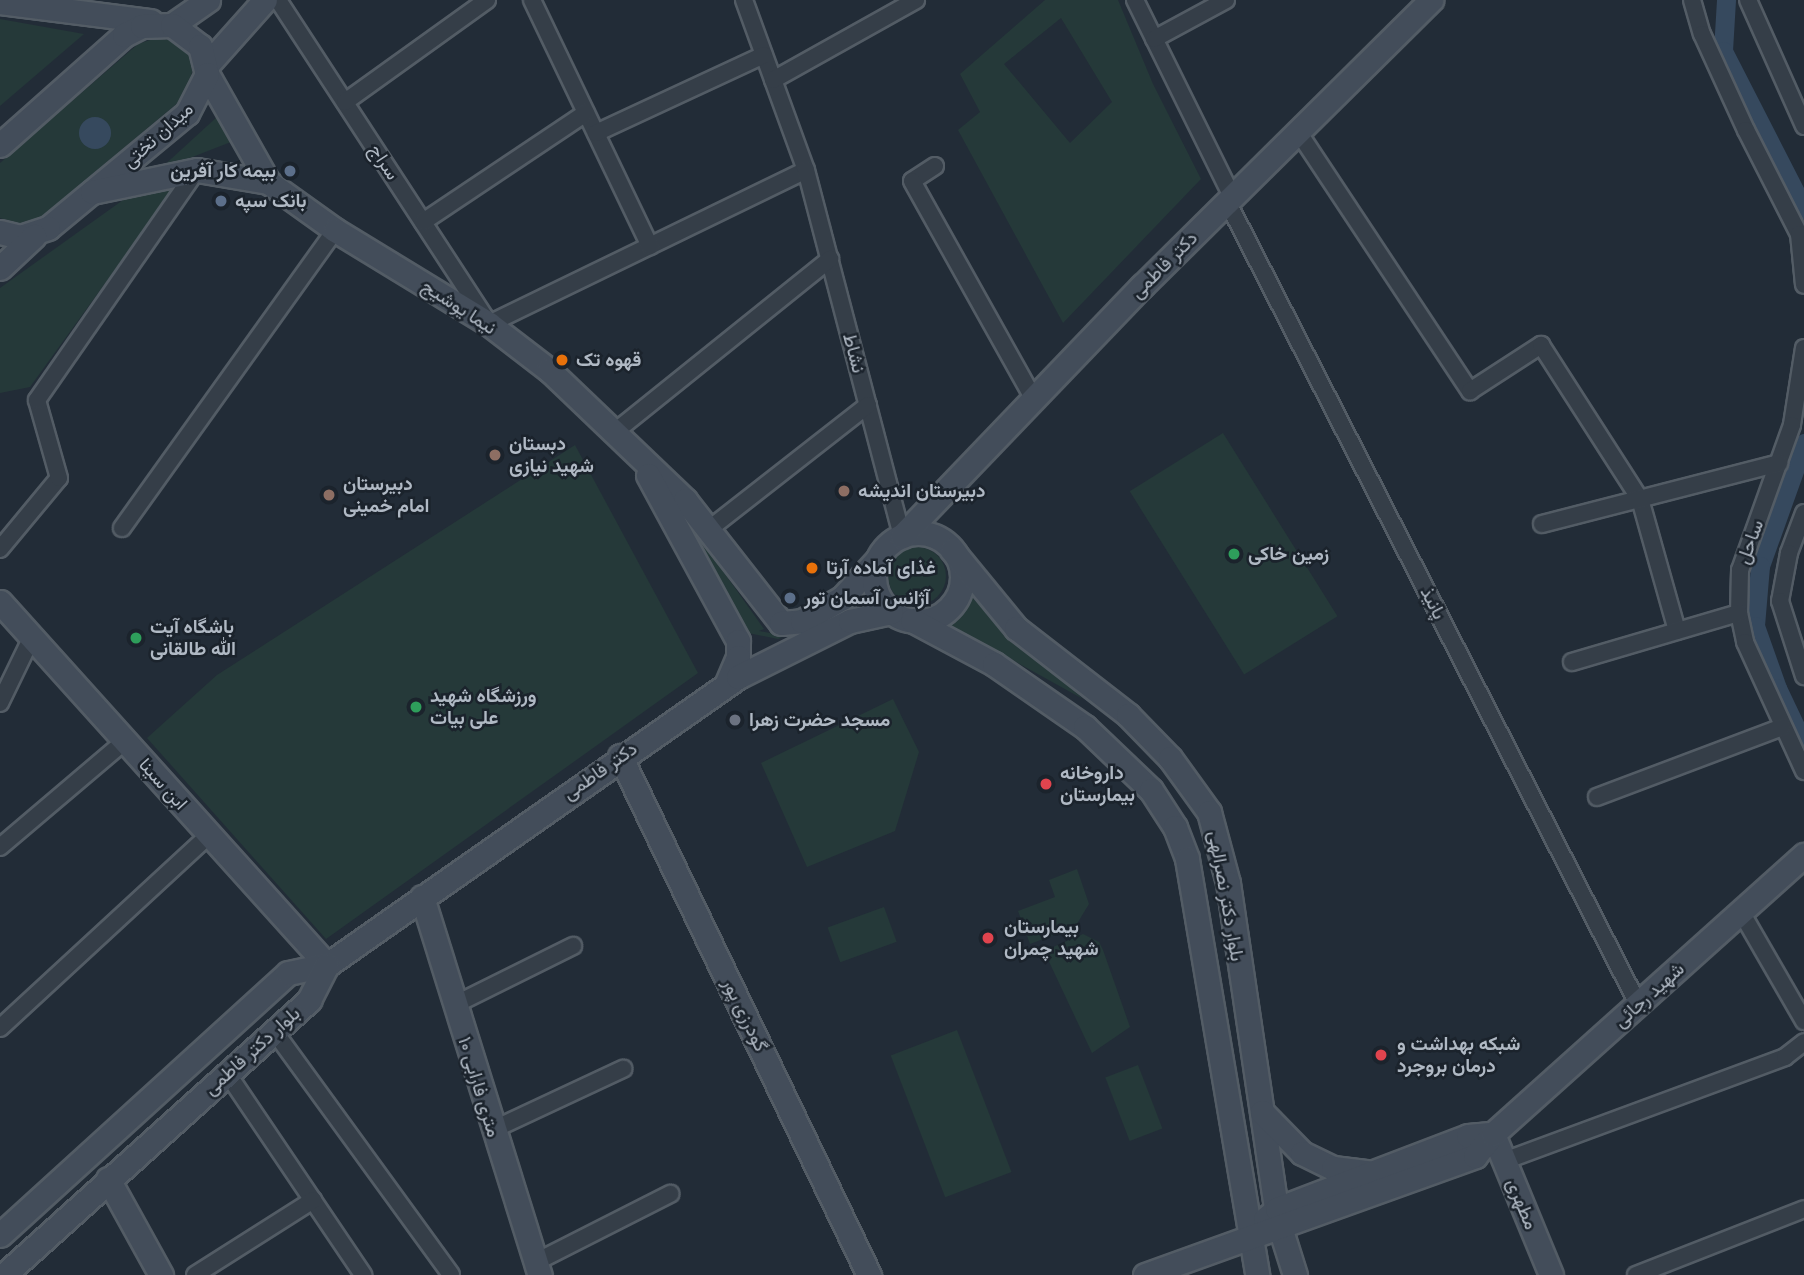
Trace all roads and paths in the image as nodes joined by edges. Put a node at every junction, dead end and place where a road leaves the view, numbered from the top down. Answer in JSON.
{"nodes":[{"id":1,"x":208,"y":0,"type":"edge"},
{"id":2,"x":265,"y":0,"type":"edge"},
{"id":3,"x":278,"y":0,"type":"edge"},
{"id":4,"x":487,"y":0,"type":"edge"},
{"id":5,"x":532,"y":0,"type":"edge"},
{"id":6,"x":744,"y":0,"type":"edge"},
{"id":7,"x":916,"y":0,"type":"edge"},
{"id":8,"x":1135,"y":0,"type":"edge"},
{"id":9,"x":1226,"y":0,"type":"edge"},
{"id":10,"x":1692,"y":0,"type":"edge"},
{"id":11,"x":1748,"y":0,"type":"edge"},
{"id":12,"x":0,"y":2,"type":"edge"},
{"id":13,"x":1428,"y":2,"type":"edge"},
{"id":14,"x":165,"y":23,"type":"junction"},
{"id":15,"x":1154,"y":38,"type":"junction"},
{"id":16,"x":764,"y":55,"type":"junction"},
{"id":17,"x":207,"y":70,"type":"junction"},
{"id":18,"x":773,"y":80,"type":"junction"},
{"id":19,"x":1797,"y":98,"type":"edge"},
{"id":20,"x":345,"y":102,"type":"junction"},
{"id":21,"x":586,"y":113,"type":"junction"},
{"id":22,"x":1804,"y":125,"type":"edge"},
{"id":23,"x":596,"y":133,"type":"junction"},
{"id":24,"x":1299,"y":134,"type":"junction"},
{"id":25,"x":0,"y":145,"type":"edge"},
{"id":26,"x":935,"y":166,"type":"dead end"},
{"id":27,"x":198,"y":170,"type":"junction"},
{"id":28,"x":806,"y":170,"type":"junction"},
{"id":29,"x":268,"y":182,"type":"junction"},
{"id":30,"x":92,"y":192,"type":"junction"},
{"id":31,"x":1230,"y":201,"type":"junction"},
{"id":32,"x":423,"y":222,"type":"junction"},
{"id":33,"x":335,"y":230,"type":"junction"},
{"id":34,"x":0,"y":232,"type":"edge"},
{"id":35,"x":34,"y":236,"type":"junction"},
{"id":36,"x":650,"y":246,"type":"junction"},
{"id":37,"x":830,"y":259,"type":"junction"},
{"id":38,"x":0,"y":268,"type":"edge"},
{"id":39,"x":1804,"y":285,"type":"edge"},
{"id":40,"x":489,"y":324,"type":"junction"},
{"id":41,"x":1804,"y":348,"type":"edge"},
{"id":42,"x":1034,"y":399,"type":"junction"},
{"id":43,"x":868,"y":405,"type":"junction"},
{"id":44,"x":616,"y":431,"type":"junction"},
{"id":45,"x":635,"y":451,"type":"junction"},
{"id":46,"x":1779,"y":463,"type":"junction"},
{"id":47,"x":1640,"y":499,"type":"junction"},
{"id":48,"x":1804,"y":513,"type":"edge"},
{"id":49,"x":1542,"y":524,"type":"dead end"},
{"id":50,"x":122,"y":528,"type":"dead end"},
{"id":51,"x":708,"y":530,"type":"junction"},
{"id":52,"x":902,"y":536,"type":"junction"},
{"id":53,"x":0,"y":549,"type":"edge"},
{"id":54,"x":952,"y":550,"type":"junction"},
{"id":55,"x":877,"y":560,"type":"junction"},
{"id":56,"x":0,"y":602,"type":"edge"},
{"id":57,"x":1739,"y":614,"type":"junction"},
{"id":58,"x":902,"y":616,"type":"junction"},
{"id":59,"x":1677,"y":631,"type":"junction"},
{"id":60,"x":32,"y":638,"type":"junction"},
{"id":61,"x":1572,"y":662,"type":"dead end"},
{"id":62,"x":1804,"y":676,"type":"edge"},
{"id":63,"x":726,"y":685,"type":"junction"},
{"id":64,"x":1,"y":697,"type":"edge"},
{"id":65,"x":1108,"y":700,"type":"junction"},
{"id":66,"x":1085,"y":727,"type":"junction"},
{"id":67,"x":1782,"y":727,"type":"junction"},
{"id":68,"x":125,"y":741,"type":"junction"},
{"id":69,"x":620,"y":756,"type":"junction"},
{"id":70,"x":1804,"y":771,"type":"edge"},
{"id":71,"x":1597,"y":797,"type":"dead end"},
{"id":72,"x":209,"y":835,"type":"junction"},
{"id":73,"x":0,"y":847,"type":"edge"},
{"id":74,"x":1804,"y":856,"type":"edge"},
{"id":75,"x":422,"y":897,"type":"junction"},
{"id":76,"x":1741,"y":912,"type":"junction"},
{"id":77,"x":573,"y":946,"type":"dead end"},
{"id":78,"x":327,"y":965,"type":"junction"},
{"id":79,"x":1638,"y":1004,"type":"junction"},
{"id":80,"x":454,"y":1005,"type":"junction"},
{"id":81,"x":1804,"y":1021,"type":"edge"},
{"id":82,"x":0,"y":1028,"type":"edge"},
{"id":83,"x":274,"y":1031,"type":"junction"},
{"id":84,"x":1804,"y":1042,"type":"edge"},
{"id":85,"x":623,"y":1069,"type":"dead end"},
{"id":86,"x":227,"y":1073,"type":"junction"},
{"id":87,"x":1261,"y":1112,"type":"junction"},
{"id":88,"x":492,"y":1130,"type":"junction"},
{"id":89,"x":1493,"y":1134,"type":"junction"},
{"id":90,"x":1504,"y":1161,"type":"junction"},
{"id":91,"x":1378,"y":1172,"type":"junction"},
{"id":92,"x":108,"y":1179,"type":"junction"},
{"id":93,"x":670,"y":1194,"type":"dead end"},
{"id":94,"x":313,"y":1200,"type":"junction"},
{"id":95,"x":1804,"y":1209,"type":"edge"},
{"id":96,"x":1278,"y":1219,"type":"junction"},
{"id":97,"x":0,"y":1235,"type":"edge"},
{"id":98,"x":1247,"y":1235,"type":"junction"},
{"id":99,"x":537,"y":1269,"type":"edge"},
{"id":100,"x":4,"y":1275,"type":"edge"},
{"id":101,"x":161,"y":1275,"type":"edge"},
{"id":102,"x":195,"y":1275,"type":"edge"},
{"id":103,"x":363,"y":1275,"type":"edge"},
{"id":104,"x":451,"y":1275,"type":"edge"},
{"id":105,"x":869,"y":1275,"type":"edge"},
{"id":106,"x":1146,"y":1275,"type":"edge"},
{"id":107,"x":1257,"y":1275,"type":"edge"},
{"id":108,"x":1295,"y":1275,"type":"edge"},
{"id":109,"x":1551,"y":1275,"type":"edge"},
{"id":110,"x":1636,"y":1275,"type":"edge"}],
"edges":[{"from":1,"to":14,"type":"street"},
{"from":2,"to":17,"type":"street","name":"میدان تختی"},
{"from":3,"to":20,"type":"street","name":"سراج"},
{"from":4,"to":20,"type":"street"},
{"from":5,"to":21,"type":"street"},
{"from":6,"to":16,"type":"street","name":"نشاط"},
{"from":7,"to":18,"type":"street"},
{"from":8,"to":15,"type":"street","name":"پانیذ"},
{"from":9,"to":15,"type":"street"},
{"from":10,"to":39,"type":"street"},
{"from":11,"to":19,"type":"street"},
{"from":12,"to":14,"type":"street"},
{"from":13,"to":24,"type":"street","name":"دکتر فاطمی"},
{"from":14,"to":17,"type":"street"},
{"from":14,"to":25,"type":"street"},
{"from":15,"to":31,"type":"street","name":"پانیذ"},
{"from":16,"to":18,"type":"street","name":"نشاط"},
{"from":16,"to":23,"type":"street"},
{"from":17,"to":29,"type":"street","name":"نیما یوشیج"},
{"from":17,"to":30,"type":"street","name":"میدان تختی"},
{"from":18,"to":28,"type":"street","name":"نشاط"},
{"from":19,"to":22,"type":"street"},
{"from":20,"to":32,"type":"street","name":"سراج"},
{"from":21,"to":23,"type":"street"},
{"from":21,"to":32,"type":"street"},
{"from":23,"to":36,"type":"street"},
{"from":24,"to":31,"type":"street","name":"دکتر فاطمی"},
{"from":24,"to":47,"type":"street"},
{"from":26,"to":42,"type":"street"},
{"from":27,"to":29,"type":"street","name":"نیما یوشیج"},
{"from":27,"to":30,"type":"street","name":"نیما یوشیج"},
{"from":27,"to":53,"type":"street"},
{"from":28,"to":36,"type":"street"},
{"from":28,"to":37,"type":"street","name":"نشاط"},
{"from":29,"to":33,"type":"street","name":"نیما یوشیج"},
{"from":30,"to":35,"type":"street","name":"میدان تختی"},
{"from":31,"to":42,"type":"street","name":"دکتر فاطمی"},
{"from":31,"to":79,"type":"street","name":"پانیذ"},
{"from":32,"to":40,"type":"street","name":"سراج"},
{"from":33,"to":40,"type":"street","name":"نیما یوشیج"},
{"from":33,"to":50,"type":"street"},
{"from":34,"to":35,"type":"street"},
{"from":35,"to":38,"type":"street","name":"میدان تختی"},
{"from":36,"to":40,"type":"street"},
{"from":37,"to":43,"type":"street","name":"نشاط"},
{"from":37,"to":44,"type":"street"},
{"from":40,"to":44,"type":"street","name":"نیما یوشیج"},
{"from":41,"to":46,"type":"street","name":"ساحل"},
{"from":42,"to":52,"type":"street","name":"دکتر فاطمی"},
{"from":43,"to":51,"type":"street"},
{"from":43,"to":52,"type":"street","name":"نشاط"},
{"from":44,"to":45,"type":"street","name":"نیما یوشیج"},
{"from":45,"to":51,"type":"street","name":"نیما یوشیج"},
{"from":45,"to":63,"type":"street","name":"نیما یوشیج"},
{"from":46,"to":47,"type":"street"},
{"from":46,"to":57,"type":"street","name":"ساحل"},
{"from":47,"to":49,"type":"street"},
{"from":47,"to":59,"type":"street"},
{"from":48,"to":62,"type":"street"},
{"from":51,"to":55,"type":"street","name":"نیما یوشیج"},
{"from":52,"to":54,"type":"street"},
{"from":52,"to":55,"type":"street"},
{"from":54,"to":58,"type":"street"},
{"from":54,"to":65,"type":"street","name":"بلوار دکتر نصرالهی"},
{"from":55,"to":58,"type":"street"},
{"from":56,"to":60,"type":"street","name":"ابن سینا"},
{"from":57,"to":59,"type":"street"},
{"from":57,"to":67,"type":"street","name":"ساحل"},
{"from":58,"to":63,"type":"street","name":"دکتر فاطمی"},
{"from":58,"to":66,"type":"street","name":"بلوار دکتر نصرالهی"},
{"from":59,"to":61,"type":"street"},
{"from":60,"to":64,"type":"street"},
{"from":60,"to":68,"type":"street","name":"ابن سینا"},
{"from":63,"to":69,"type":"street","name":"دکتر فاطمی"},
{"from":65,"to":66,"type":"street"},
{"from":65,"to":87,"type":"street","name":"بلوار دکتر نصرالهی"},
{"from":66,"to":98,"type":"street","name":"بلوار دکتر نصرالهی"},
{"from":67,"to":70,"type":"street","name":"ساحل"},
{"from":67,"to":71,"type":"street"},
{"from":68,"to":72,"type":"street","name":"ابن سینا"},
{"from":68,"to":73,"type":"street"},
{"from":69,"to":75,"type":"street","name":"دکتر فاطمی"},
{"from":69,"to":105,"type":"street","name":"گودرزی پور"},
{"from":72,"to":78,"type":"street","name":"ابن سینا"},
{"from":72,"to":82,"type":"street"},
{"from":74,"to":76,"type":"street","name":"شهید رجائی"},
{"from":75,"to":78,"type":"street","name":"دکتر فاطمی"},
{"from":75,"to":80,"type":"street","name":"۱۰ متری فارابی"},
{"from":76,"to":79,"type":"street","name":"شهید رجائی"},
{"from":76,"to":81,"type":"street"},
{"from":77,"to":80,"type":"street"},
{"from":78,"to":83,"type":"street","name":"بلوار دکتر فاطمی"},
{"from":78,"to":97,"type":"street","name":"بلوار دکتر فاطمی"},
{"from":79,"to":89,"type":"street","name":"شهید رجائی"},
{"from":80,"to":88,"type":"street","name":"۱۰ متری فارابی"},
{"from":83,"to":86,"type":"street","name":"بلوار دکتر فاطمی"},
{"from":83,"to":104,"type":"street"},
{"from":84,"to":90,"type":"street"},
{"from":85,"to":88,"type":"street"},
{"from":86,"to":92,"type":"street","name":"بلوار دکتر فاطمی"},
{"from":86,"to":94,"type":"street"},
{"from":87,"to":91,"type":"street"},
{"from":87,"to":96,"type":"street","name":"بلوار دکتر نصرالهی"},
{"from":88,"to":99,"type":"street","name":"۱۰ متری فارابی"},
{"from":89,"to":90,"type":"street","name":"مطهری"},
{"from":89,"to":91,"type":"street","name":"شهید رجائی"},
{"from":89,"to":96,"type":"street","name":"شهید رجائی"},
{"from":90,"to":109,"type":"street","name":"مطهری"},
{"from":91,"to":96,"type":"street","name":"شهید رجائی"},
{"from":92,"to":100,"type":"street","name":"بلوار دکتر فاطمی"},
{"from":92,"to":101,"type":"street"},
{"from":93,"to":99,"type":"street"},
{"from":94,"to":102,"type":"street"},
{"from":94,"to":103,"type":"street"},
{"from":95,"to":110,"type":"street"},
{"from":96,"to":98,"type":"street","name":"شهید رجائی"},
{"from":96,"to":108,"type":"street","name":"بلوار دکتر نصرالهی"},
{"from":98,"to":106,"type":"street","name":"شهید رجائی"},
{"from":98,"to":107,"type":"street","name":"بلوار دکتر نصرالهی"}]}
